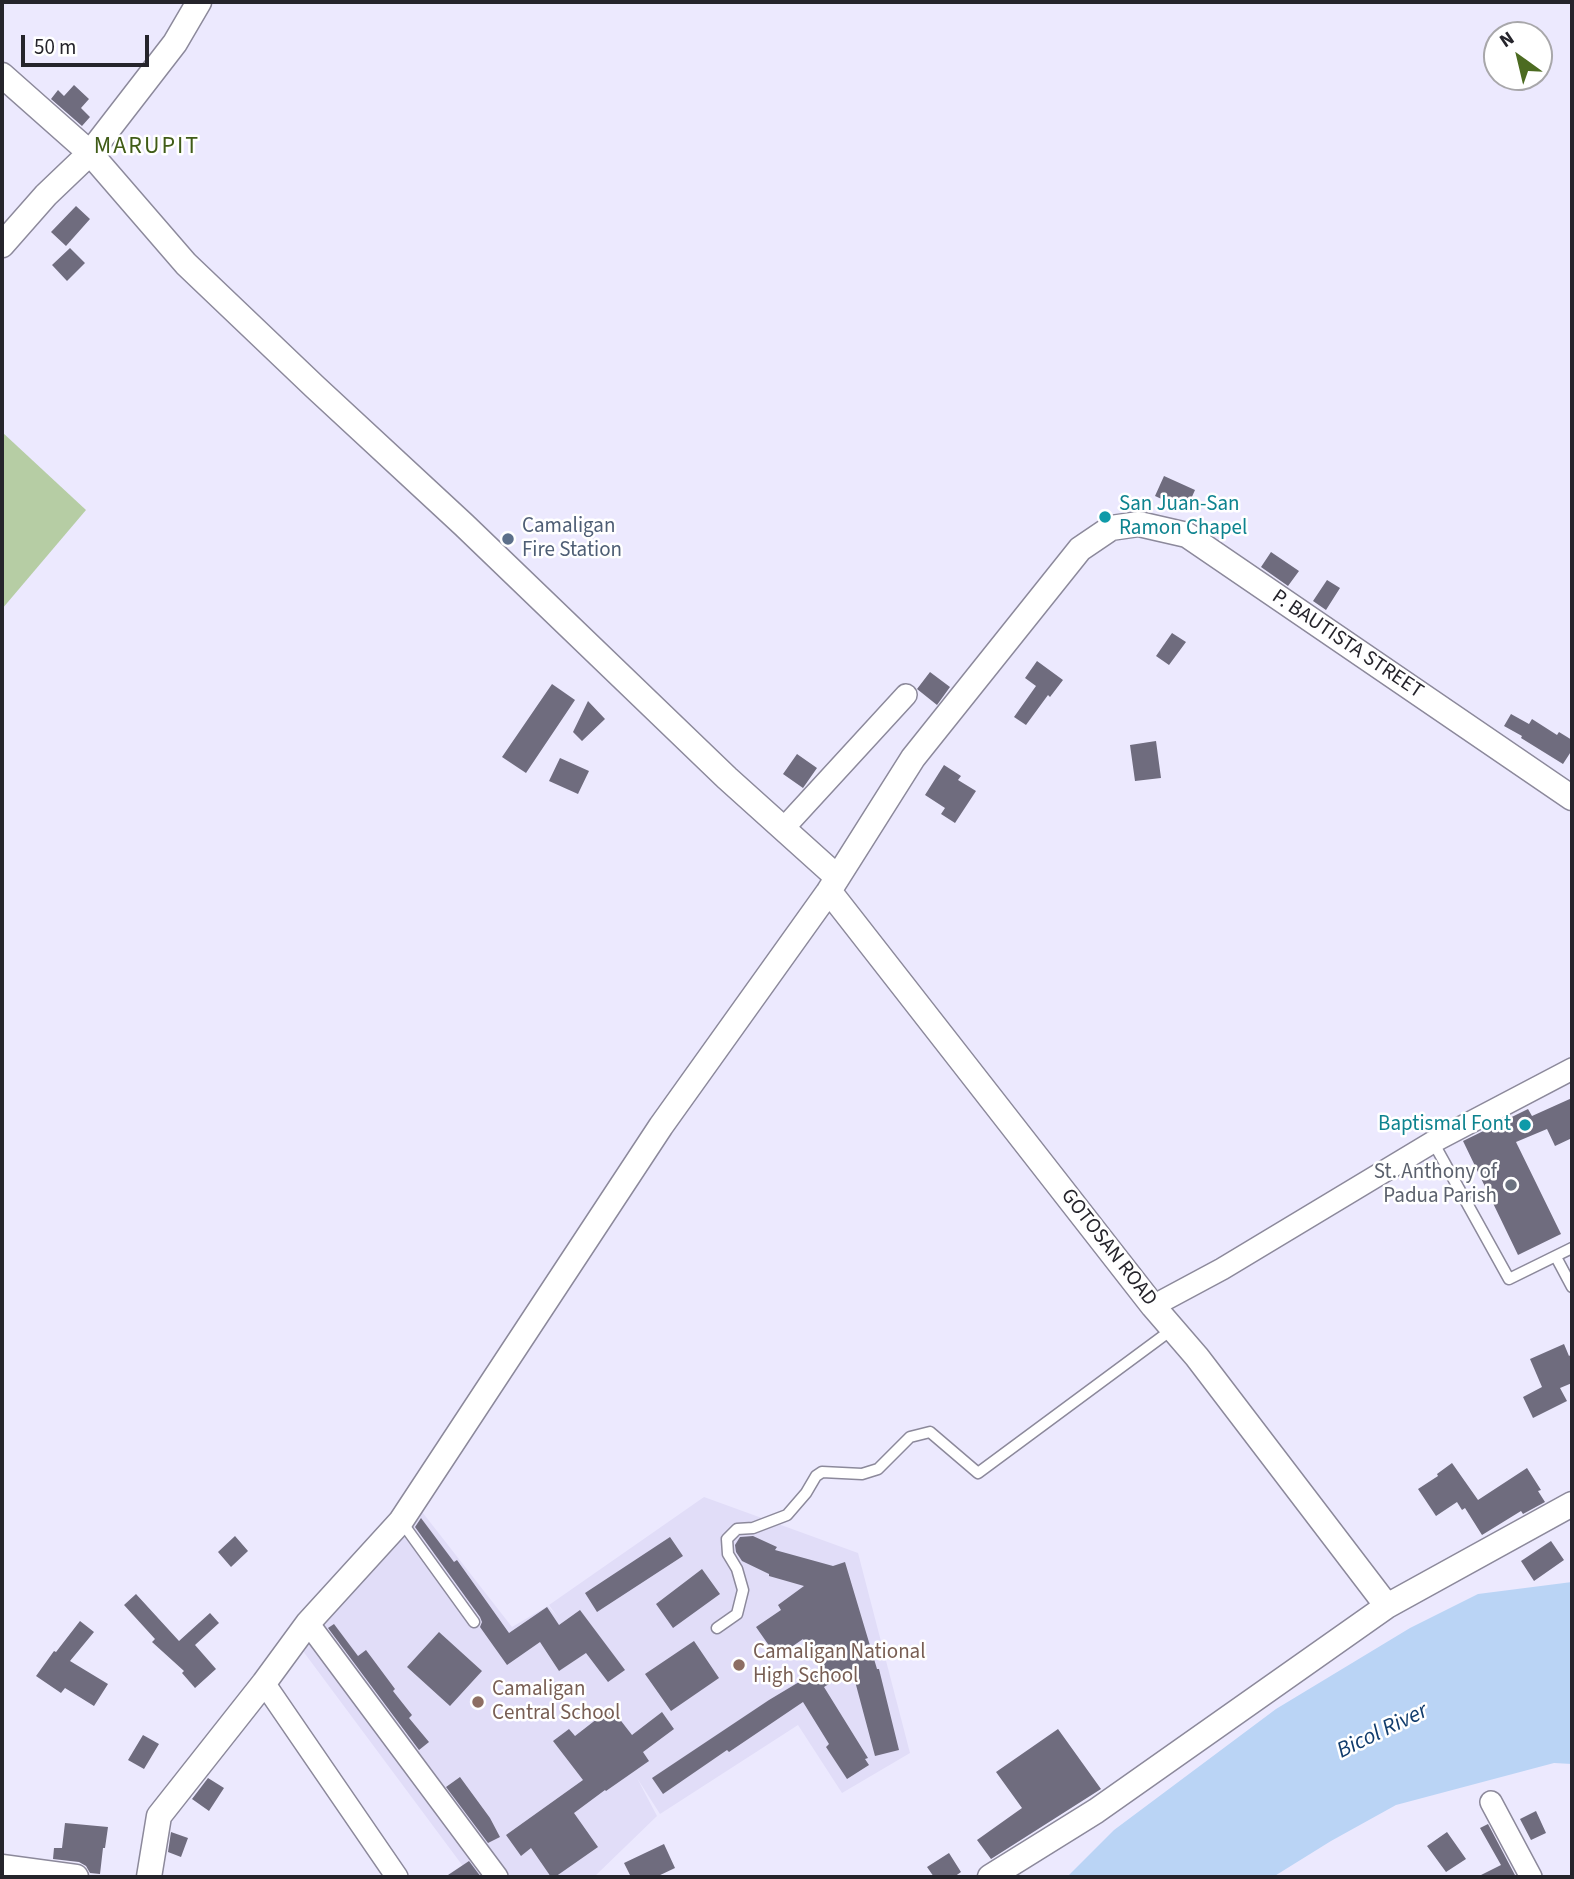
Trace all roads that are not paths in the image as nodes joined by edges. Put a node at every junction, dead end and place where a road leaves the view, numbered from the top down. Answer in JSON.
{"nodes":[{"id":1,"x":199,"y":2,"type":"edge"},
{"id":2,"x":2,"y":75,"type":"edge"},
{"id":3,"x":90,"y":152,"type":"junction"},
{"id":4,"x":2,"y":245,"type":"edge"},
{"id":5,"x":906,"y":695,"type":"dead end"},
{"id":6,"x":1572,"y":798,"type":"edge"},
{"id":7,"x":783,"y":829,"type":"junction"},
{"id":8,"x":833,"y":884,"type":"junction"},
{"id":9,"x":1572,"y":1069,"type":"edge"},
{"id":10,"x":1433,"y":1142,"type":"junction"},
{"id":11,"x":1572,"y":1248,"type":"edge"},
{"id":12,"x":1556,"y":1257,"type":"junction"},
{"id":13,"x":1572,"y":1287,"type":"edge"},
{"id":14,"x":1153,"y":1306,"type":"junction"},
{"id":15,"x":1174,"y":1328,"type":"junction"},
{"id":16,"x":1572,"y":1504,"type":"edge"},
{"id":17,"x":401,"y":1521,"type":"junction"},
{"id":18,"x":1387,"y":1606,"type":"junction"},
{"id":19,"x":474,"y":1622,"type":"dead end"},
{"id":20,"x":308,"y":1623,"type":"junction"},
{"id":21,"x":717,"y":1628,"type":"dead end"},
{"id":22,"x":264,"y":1683,"type":"junction"},
{"id":23,"x":1491,"y":1802,"type":"dead end"},
{"id":24,"x":3,"y":1867,"type":"edge"},
{"id":25,"x":76,"y":1877,"type":"edge"},
{"id":26,"x":149,"y":1877,"type":"edge"},
{"id":27,"x":397,"y":1877,"type":"edge"},
{"id":28,"x":497,"y":1877,"type":"edge"},
{"id":29,"x":989,"y":1877,"type":"edge"},
{"id":30,"x":1531,"y":1877,"type":"edge"}],
"edges":[{"from":1,"to":3,"type":"street"},
{"from":2,"to":3,"type":"street","name":"GOTOSAN ROAD"},
{"from":3,"to":4,"type":"street"},
{"from":3,"to":7,"type":"street","name":"GOTOSAN ROAD"},
{"from":5,"to":7,"type":"street"},
{"from":6,"to":8,"type":"street","name":"P. BAUTISTA STREET"},
{"from":7,"to":8,"type":"street","name":"GOTOSAN ROAD"},
{"from":8,"to":14,"type":"street","name":"GOTOSAN ROAD"},
{"from":8,"to":17,"type":"street"},
{"from":9,"to":10,"type":"street"},
{"from":10,"to":12,"type":"lane"},
{"from":10,"to":14,"type":"street"},
{"from":11,"to":12,"type":"lane"},
{"from":12,"to":13,"type":"lane"},
{"from":14,"to":15,"type":"street","name":"GOTOSAN ROAD"},
{"from":15,"to":18,"type":"street","name":"GOTOSAN ROAD"},
{"from":15,"to":21,"type":"lane"},
{"from":16,"to":18,"type":"street"},
{"from":17,"to":19,"type":"lane"},
{"from":17,"to":20,"type":"street"},
{"from":18,"to":29,"type":"street"},
{"from":20,"to":22,"type":"street"},
{"from":20,"to":28,"type":"street"},
{"from":22,"to":26,"type":"street"},
{"from":22,"to":27,"type":"street"},
{"from":23,"to":30,"type":"street"},
{"from":24,"to":25,"type":"street"}]}
